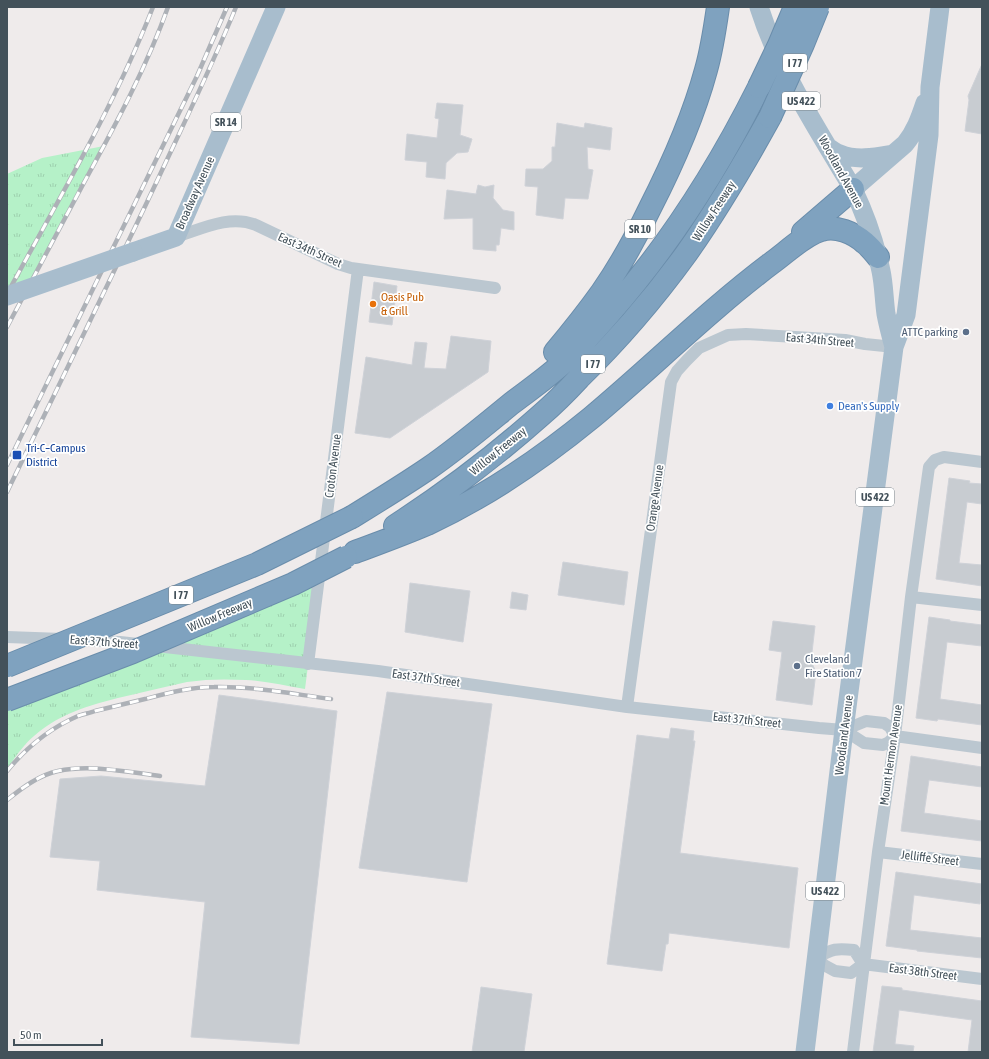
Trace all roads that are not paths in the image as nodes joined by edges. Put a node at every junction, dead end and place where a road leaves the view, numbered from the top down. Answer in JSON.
{"nodes":[{"id":1,"x":276,"y":7,"type":"edge"},
{"id":2,"x":718,"y":7,"type":"edge"},
{"id":3,"x":759,"y":7,"type":"edge"},
{"id":4,"x":795,"y":7,"type":"edge"},
{"id":5,"x":818,"y":7,"type":"edge"},
{"id":6,"x":940,"y":7,"type":"edge"},
{"id":7,"x":930,"y":87,"type":"junction"},
{"id":8,"x":829,"y":148,"type":"junction"},
{"id":9,"x":893,"y":154,"type":"junction"},
{"id":10,"x":853,"y":189,"type":"junction"},
{"id":11,"x":176,"y":237,"type":"junction"},
{"id":12,"x":878,"y":257,"type":"junction"},
{"id":13,"x":358,"y":269,"type":"junction"},
{"id":14,"x":762,"y":270,"type":"junction"},
{"id":15,"x":495,"y":288,"type":"dead end"},
{"id":16,"x":7,"y":296,"type":"edge"},
{"id":17,"x":746,"y":334,"type":"joint"},
{"id":18,"x":894,"y":347,"type":"junction"},
{"id":19,"x":496,"y":416,"type":"junction"},
{"id":20,"x":982,"y":462,"type":"edge"},
{"id":21,"x":350,"y":555,"type":"junction"},
{"id":22,"x":911,"y":597,"type":"junction"},
{"id":23,"x":982,"y":605,"type":"edge"},
{"id":24,"x":7,"y":637,"type":"edge"},
{"id":25,"x":308,"y":664,"type":"junction"},
{"id":26,"x":7,"y":666,"type":"edge"},
{"id":27,"x":7,"y":700,"type":"edge"},
{"id":28,"x":627,"y":707,"type":"junction"},
{"id":29,"x":844,"y":730,"type":"junction"},
{"id":30,"x":894,"y":736,"type":"junction"},
{"id":31,"x":982,"y":748,"type":"edge"},
{"id":32,"x":878,"y":852,"type":"junction"},
{"id":33,"x":982,"y":864,"type":"edge"},
{"id":34,"x":817,"y":957,"type":"junction"},
{"id":35,"x":863,"y":964,"type":"junction"},
{"id":36,"x":982,"y":979,"type":"edge"},
{"id":37,"x":805,"y":1052,"type":"edge"},
{"id":38,"x":853,"y":1052,"type":"edge"}],
"edges":[{"from":1,"to":11,"type":"main road","name":"Broadway Avenue","number":"SR 14"},
{"from":2,"to":19,"type":"highway","number":"SR 10"},
{"from":3,"to":8,"type":"main road","name":"Woodland Avenue","number":"US 422"},
{"from":4,"to":19,"type":"highway","name":"Willow Freeway","number":"I 77","bridge":true},
{"from":5,"to":21,"type":"highway","name":"Willow Freeway","number":"I 77","bridge":true},
{"from":6,"to":7,"type":"main road","name":"Woodland Avenue","number":"US 422"},
{"from":7,"to":9,"type":"main road"},
{"from":7,"to":18,"type":"main road","name":"Woodland Avenue","number":"US 422"},
{"from":8,"to":9,"type":"main road"},
{"from":8,"to":10,"type":"main road","name":"Woodland Avenue","number":"US 422"},
{"from":9,"to":10,"type":"main road"},
{"from":10,"to":12,"type":"main road","name":"Woodland Avenue","number":"US 422"},
{"from":10,"to":14,"type":"highway"},
{"from":11,"to":13,"type":"street","name":"East 34th Street"},
{"from":11,"to":16,"type":"main road","name":"Broadway Avenue","bridge":true},
{"from":12,"to":14,"type":"highway"},
{"from":12,"to":18,"type":"main road","name":"Woodland Avenue","number":"US 422"},
{"from":13,"to":15,"type":"street","name":"East 34th Street"},
{"from":13,"to":25,"type":"street","name":"Croton Avenue"},
{"from":14,"to":21,"type":"highway"},
{"from":17,"to":18,"type":"street","name":"East 34th Street"},
{"from":17,"to":28,"type":"street","name":"Orange Avenue"},
{"from":18,"to":29,"type":"main road","name":"Woodland Avenue","number":"US 422"},
{"from":19,"to":26,"type":"highway","name":"Willow Freeway","number":"I 77","bridge":true},
{"from":20,"to":22,"type":"street","name":"Mount Hermon Avenue"},
{"from":21,"to":27,"type":"highway","name":"Willow Freeway","number":"I 77","bridge":true},
{"from":22,"to":23,"type":"street"},
{"from":22,"to":30,"type":"street","name":"Mount Hermon Avenue"},
{"from":24,"to":25,"type":"street","name":"East 37th Street"},
{"from":25,"to":28,"type":"street","name":"East 37th Street"},
{"from":28,"to":29,"type":"street","name":"East 37th Street"},
{"from":29,"to":30,"type":"street","name":"East 37th Street"},
{"from":29,"to":30,"type":"street","name":"East 37th Street"},
{"from":29,"to":34,"type":"main road","name":"Woodland Avenue","number":"US 422"},
{"from":30,"to":31,"type":"street"},
{"from":30,"to":32,"type":"street","name":"Mount Hermon Avenue"},
{"from":32,"to":33,"type":"street","name":"Jelliffe Street"},
{"from":32,"to":35,"type":"street","name":"Mount Hermon Avenue"},
{"from":34,"to":35,"type":"street"},
{"from":34,"to":35,"type":"street"},
{"from":34,"to":37,"type":"main road","name":"Woodland Avenue","number":"US 422"},
{"from":35,"to":36,"type":"street","name":"East 38th Street"},
{"from":35,"to":38,"type":"street","name":"Mount Hermon Avenue"}]}
